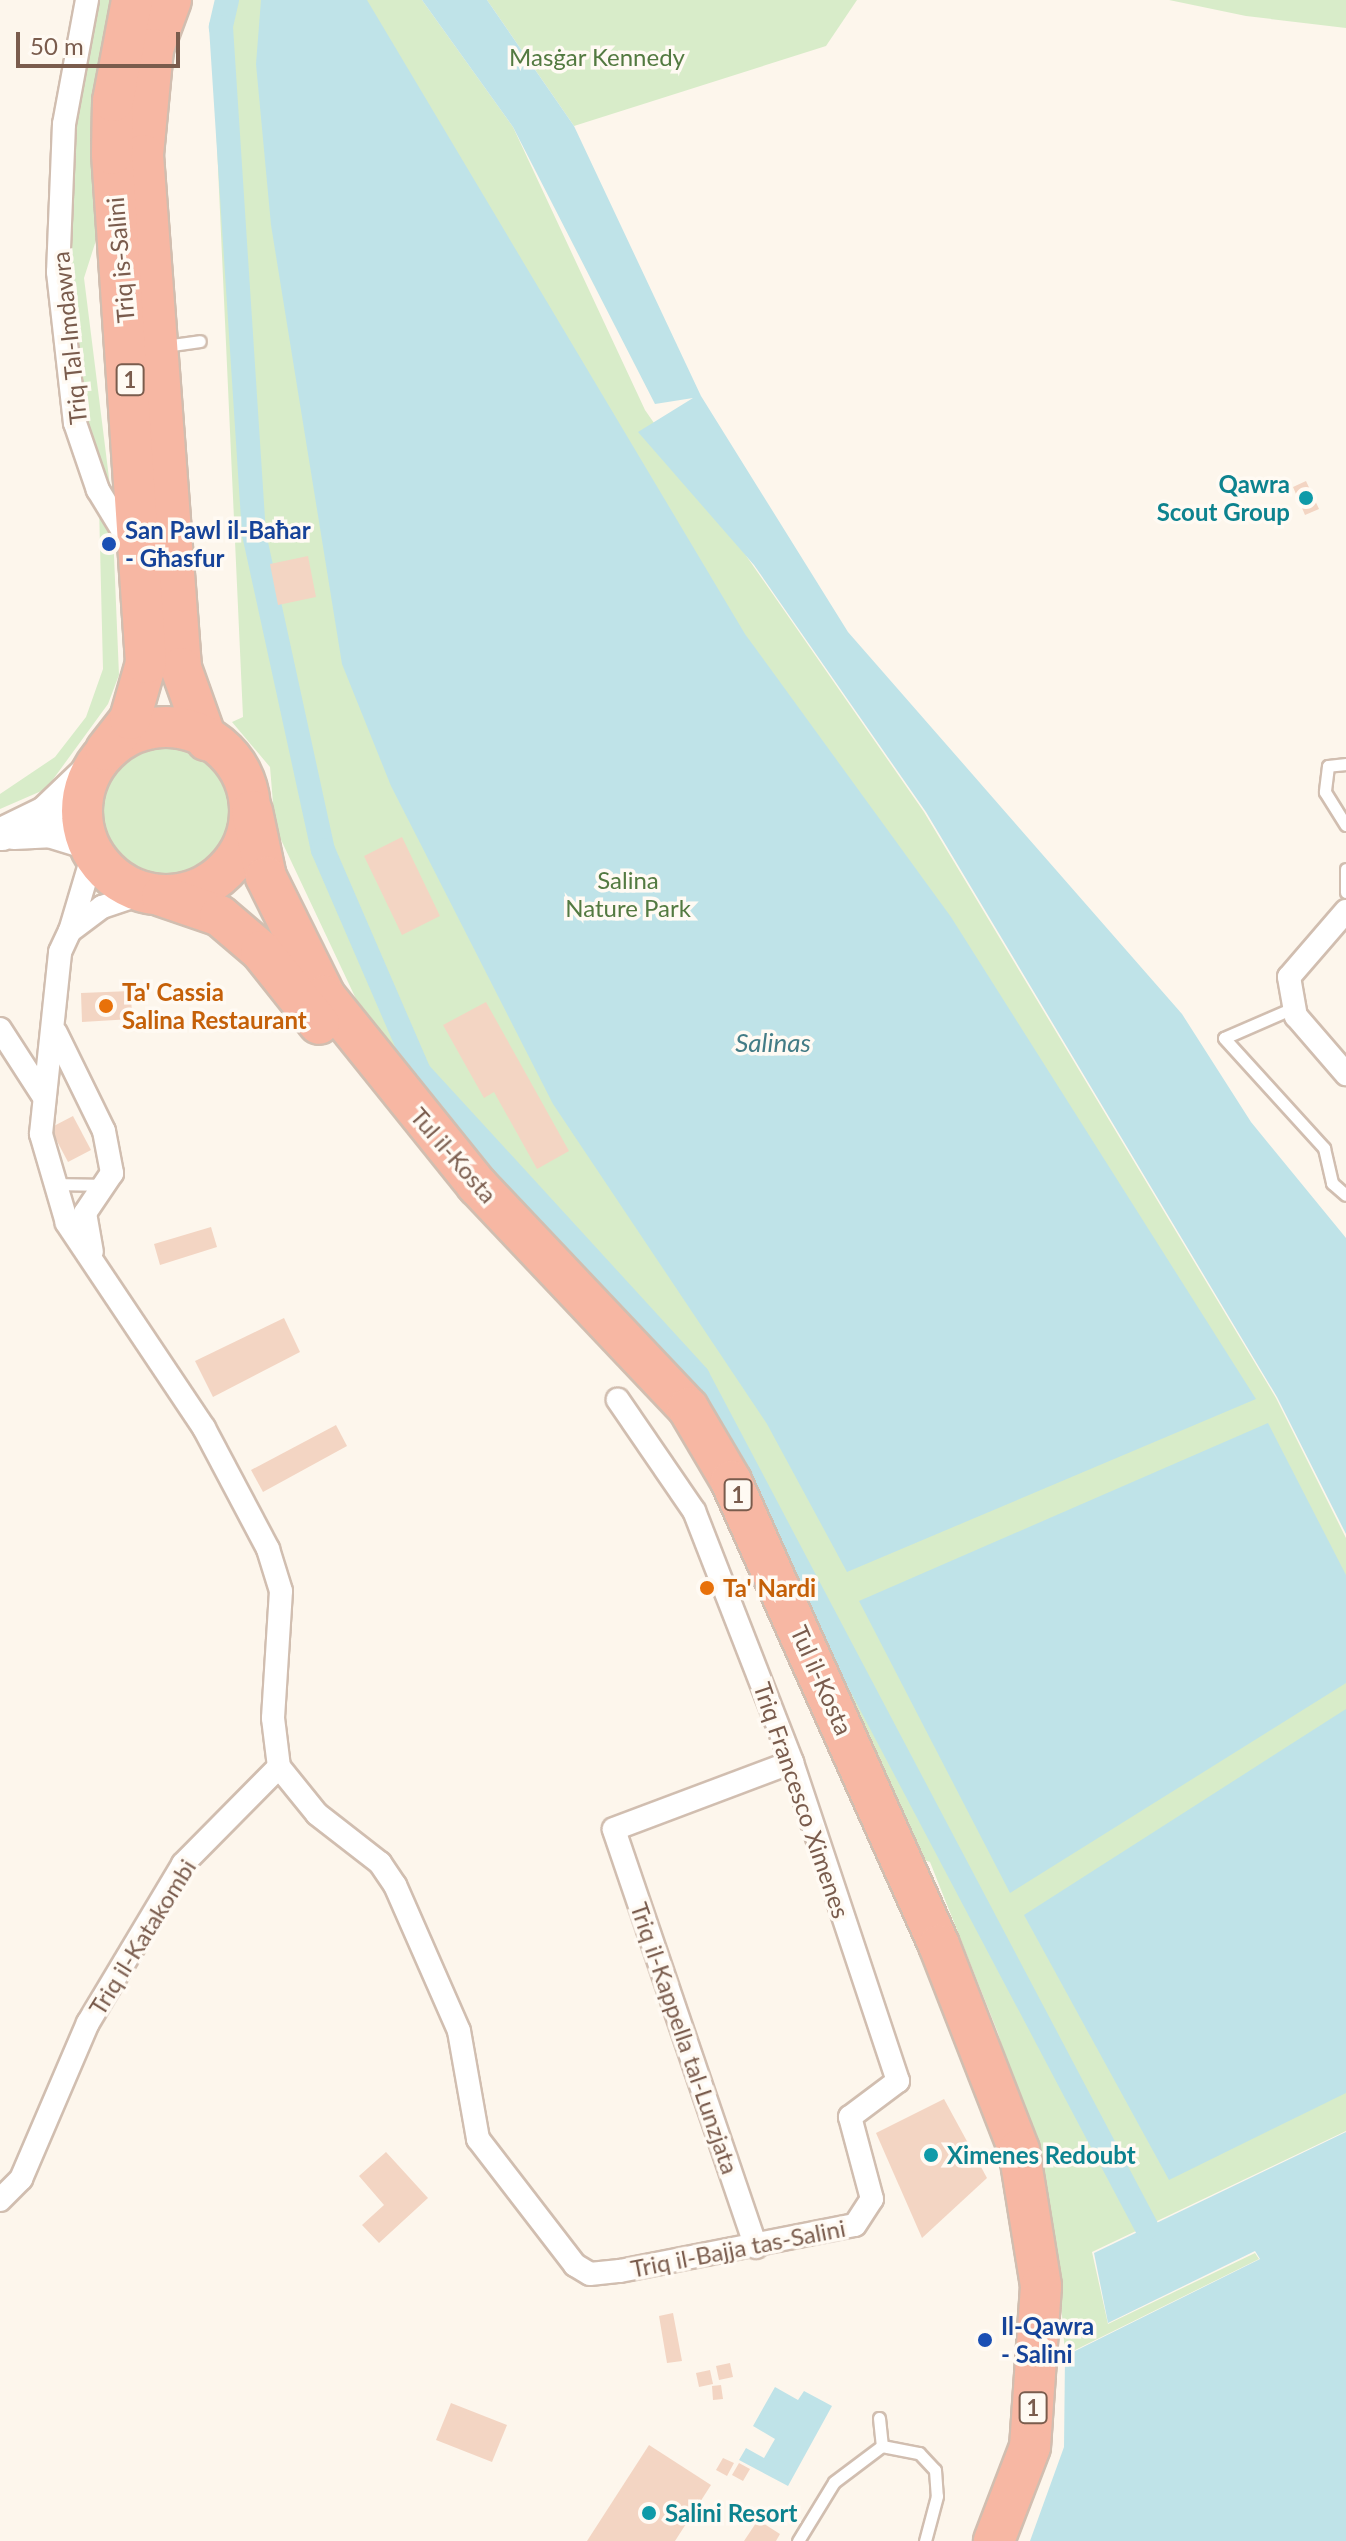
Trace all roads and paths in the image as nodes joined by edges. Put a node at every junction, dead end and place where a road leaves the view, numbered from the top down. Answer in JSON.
{"nodes":[{"id":1,"x":87,"y":0,"type":"edge"},
{"id":2,"x":132,"y":0,"type":"edge"},
{"id":3,"x":171,"y":0,"type":"edge"},
{"id":4,"x":200,"y":341,"type":"dead end"},
{"id":5,"x":157,"y":347,"type":"junction"},
{"id":6,"x":144,"y":566,"type":"junction"},
{"id":7,"x":207,"y":741,"type":"junction"},
{"id":8,"x":100,"y":758,"type":"junction"},
{"id":9,"x":1346,"y":764,"type":"edge"},
{"id":10,"x":252,"y":811,"type":"junction"},
{"id":11,"x":1346,"y":825,"type":"edge"},
{"id":12,"x":1,"y":834,"type":"edge"},
{"id":13,"x":91,"y":849,"type":"junction"},
{"id":14,"x":1346,"y":869,"type":"edge"},
{"id":15,"x":1346,"y":892,"type":"edge"},
{"id":16,"x":153,"y":894,"type":"junction"},
{"id":17,"x":1346,"y":911,"type":"edge"},
{"id":18,"x":70,"y":931,"type":"junction"},
{"id":19,"x":1293,"y":1008,"type":"junction"},
{"id":20,"x":0,"y":1012,"type":"edge"},
{"id":21,"x":0,"y":1029,"type":"edge"},
{"id":22,"x":56,"y":1033,"type":"junction"},
{"id":23,"x":49,"y":1068,"type":"junction"},
{"id":24,"x":1346,"y":1074,"type":"edge"},
{"id":25,"x":42,"y":1094,"type":"junction"},
{"id":26,"x":57,"y":1184,"type":"junction"},
{"id":27,"x":104,"y":1185,"type":"junction"},
{"id":28,"x":1346,"y":1195,"type":"edge"},
{"id":29,"x":93,"y":1257,"type":"junction"},
{"id":30,"x":618,"y":1400,"type":"dead end"},
{"id":31,"x":792,"y":1762,"type":"junction"},
{"id":32,"x":279,"y":1767,"type":"junction"},
{"id":33,"x":872,"y":2199,"type":"joint"},
{"id":34,"x":0,"y":2200,"type":"edge"},
{"id":35,"x":756,"y":2247,"type":"junction"},
{"id":36,"x":879,"y":2418,"type":"dead end"},
{"id":37,"x":882,"y":2446,"type":"junction"},
{"id":38,"x":798,"y":2541,"type":"edge"},
{"id":39,"x":925,"y":2541,"type":"edge"},
{"id":40,"x":973,"y":2541,"type":"edge"},
{"id":41,"x":994,"y":2541,"type":"edge"}],
"edges":[{"from":1,"to":6,"type":"street","name":"Triq Tal-Imdawra"},
{"from":2,"to":6,"type":"highway","name":"Triq is-Salini","number":"1"},
{"from":3,"to":5,"type":"highway","name":"Triq is-Salini","number":"1"},
{"from":4,"to":5,"type":"lane"},
{"from":5,"to":7,"type":"highway","name":"Triq is-Salini","number":"1"},
{"from":6,"to":8,"type":"highway","name":"Triq is-Salini","number":"1"},
{"from":7,"to":8,"type":"highway","number":"1"},
{"from":7,"to":10,"type":"highway","number":"1"},
{"from":8,"to":12,"type":"main road"},
{"from":8,"to":13,"type":"highway","number":"1"},
{"from":9,"to":11,"type":"lane"},
{"from":10,"to":16,"type":"highway"},
{"from":10,"to":41,"type":"highway","name":"Tul il-Kosta","number":"1"},
{"from":12,"to":13,"type":"main road"},
{"from":13,"to":16,"type":"highway","number":"1"},
{"from":13,"to":18,"type":"street"},
{"from":14,"to":15,"type":"lane"},
{"from":16,"to":18,"type":"street"},
{"from":16,"to":40,"type":"highway","name":"Tul il-Kosta","number":"1"},
{"from":17,"to":19,"type":"street"},
{"from":18,"to":22,"type":"street"},
{"from":19,"to":24,"type":"street"},
{"from":19,"to":28,"type":"lane"},
{"from":20,"to":23,"type":"street"},
{"from":21,"to":25,"type":"street"},
{"from":22,"to":23,"type":"street"},
{"from":22,"to":27,"type":"street"},
{"from":23,"to":25,"type":"street"},
{"from":25,"to":26,"type":"street"},
{"from":26,"to":27,"type":"lane"},
{"from":26,"to":29,"type":"street"},
{"from":27,"to":29,"type":"street"},
{"from":29,"to":32,"type":"street"},
{"from":30,"to":31,"type":"street","name":"Triq Francesco Ximenes"},
{"from":31,"to":33,"type":"street","name":"Triq Francesco Ximenes"},
{"from":31,"to":35,"type":"street","name":"Triq il-Kappella tal-Lunzjata"},
{"from":32,"to":34,"type":"street","name":"Triq il-Katakombi"},
{"from":32,"to":35,"type":"street","name":"Triq il-Bajja tas-Salini"},
{"from":33,"to":35,"type":"street","name":"Triq il-Bajja tas-Salini"},
{"from":36,"to":37,"type":"lane"},
{"from":37,"to":38,"type":"lane"},
{"from":37,"to":39,"type":"lane"}]}
